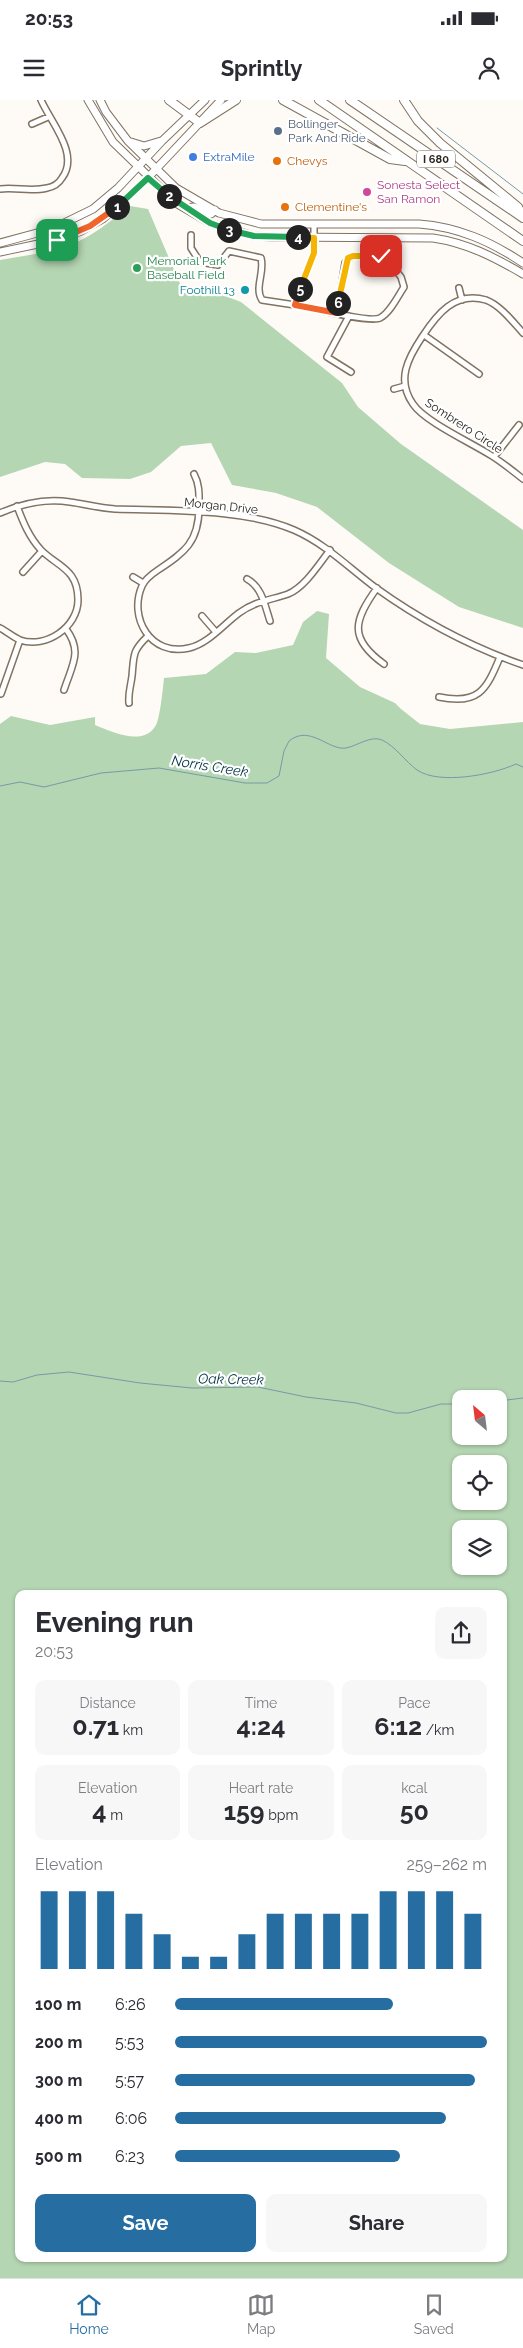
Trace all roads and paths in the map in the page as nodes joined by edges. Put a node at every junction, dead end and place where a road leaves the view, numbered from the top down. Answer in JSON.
{"nodes":[{"id":1,"x":41,"y":100,"type":"edge"},
{"id":2,"x":88,"y":100,"type":"edge"},
{"id":3,"x":100,"y":100,"type":"edge"},
{"id":4,"x":170,"y":100,"type":"edge"},
{"id":5,"x":206,"y":100,"type":"edge"},
{"id":6,"x":221,"y":100,"type":"edge"},
{"id":7,"x":236,"y":100,"type":"edge"},
{"id":8,"x":283,"y":100,"type":"edge"},
{"id":9,"x":319,"y":100,"type":"edge"},
{"id":10,"x":350,"y":100,"type":"edge"},
{"id":11,"x":404,"y":100,"type":"edge"},
{"id":12,"x":188,"y":116,"type":"junction"},
{"id":13,"x":48,"y":117,"type":"junction"},
{"id":14,"x":200,"y":123,"type":"junction"},
{"id":15,"x":32,"y":124,"type":"dead end"},
{"id":16,"x":128,"y":141,"type":"junction"},
{"id":17,"x":162,"y":141,"type":"junction"},
{"id":18,"x":147,"y":159,"type":"junction"},
{"id":19,"x":407,"y":161,"type":"junction"},
{"id":20,"x":138,"y":167,"type":"junction"},
{"id":21,"x":156,"y":169,"type":"junction"},
{"id":22,"x":148,"y":178,"type":"junction"},
{"id":23,"x":0,"y":189,"type":"edge"},
{"id":24,"x":186,"y":208,"type":"junction"},
{"id":25,"x":215,"y":210,"type":"junction"},
{"id":26,"x":523,"y":217,"type":"edge"},
{"id":27,"x":314,"y":224,"type":"junction"},
{"id":28,"x":191,"y":235,"type":"dead end"},
{"id":29,"x":314,"y":238,"type":"junction"},
{"id":30,"x":523,"y":241,"type":"edge"},
{"id":31,"x":0,"y":248,"type":"edge"},
{"id":32,"x":523,"y":263,"type":"edge"},
{"id":33,"x":523,"y":274,"type":"edge"},
{"id":34,"x":459,"y":288,"type":"dead end"},
{"id":35,"x":462,"y":300,"type":"junction"},
{"id":36,"x":295,"y":305,"type":"junction"},
{"id":37,"x":337,"y":313,"type":"junction"},
{"id":38,"x":349,"y":316,"type":"junction"},
{"id":39,"x":523,"y":332,"type":"edge"},
{"id":40,"x":424,"y":335,"type":"junction"},
{"id":41,"x":351,"y":372,"type":"dead end"},
{"id":42,"x":479,"y":374,"type":"dead end"},
{"id":43,"x":405,"y":386,"type":"junction"},
{"id":44,"x":394,"y":389,"type":"dead end"},
{"id":45,"x":519,"y":425,"type":"dead end"},
{"id":46,"x":494,"y":457,"type":"junction"},
{"id":47,"x":194,"y":474,"type":"dead end"},
{"id":48,"x":523,"y":479,"type":"edge"},
{"id":49,"x":17,"y":506,"type":"junction"},
{"id":50,"x":0,"y":513,"type":"edge"},
{"id":51,"x":199,"y":513,"type":"junction"},
{"id":52,"x":330,"y":550,"type":"junction"},
{"id":53,"x":42,"y":551,"type":"junction"},
{"id":54,"x":23,"y":572,"type":"dead end"},
{"id":55,"x":133,"y":577,"type":"dead end"},
{"id":56,"x":247,"y":579,"type":"dead end"},
{"id":57,"x":143,"y":583,"type":"junction"},
{"id":58,"x":377,"y":588,"type":"junction"},
{"id":59,"x":262,"y":600,"type":"junction"},
{"id":60,"x":202,"y":616,"type":"dead end"},
{"id":61,"x":270,"y":621,"type":"dead end"},
{"id":62,"x":0,"y":628,"type":"edge"},
{"id":63,"x":66,"y":628,"type":"junction"},
{"id":64,"x":215,"y":631,"type":"junction"},
{"id":65,"x":148,"y":636,"type":"junction"},
{"id":66,"x":20,"y":640,"type":"junction"},
{"id":67,"x":500,"y":657,"type":"junction"},
{"id":68,"x":384,"y":664,"type":"dead end"},
{"id":69,"x":523,"y":665,"type":"edge"},
{"id":70,"x":64,"y":690,"type":"dead end"},
{"id":71,"x":1,"y":694,"type":"edge"},
{"id":72,"x":439,"y":697,"type":"dead end"},
{"id":73,"x":129,"y":703,"type":"dead end"}],
"edges":[{"from":1,"to":13,"type":"street"},
{"from":2,"to":20,"type":"main road"},
{"from":3,"to":16,"type":"main road"},
{"from":4,"to":12,"type":"highway"},
{"from":5,"to":12,"type":"main road"},
{"from":6,"to":14,"type":"main road"},
{"from":7,"to":14,"type":"highway"},
{"from":8,"to":19,"type":"highway"},
{"from":9,"to":19,"type":"highway","number":"I 680"},
{"from":10,"to":26,"type":"highway","number":"I 680"},
{"from":11,"to":26,"type":"highway"},
{"from":12,"to":14,"type":"highway"},
{"from":12,"to":17,"type":"main road"},
{"from":13,"to":15,"type":"street"},
{"from":13,"to":23,"type":"street"},
{"from":14,"to":21,"type":"main road"},
{"from":16,"to":17,"type":"main road"},
{"from":16,"to":18,"type":"main road"},
{"from":17,"to":18,"type":"main road"},
{"from":18,"to":20,"type":"main road"},
{"from":18,"to":21,"type":"main road"},
{"from":19,"to":30,"type":"highway","number":"I 680"},
{"from":20,"to":22,"type":"main road"},
{"from":20,"to":31,"type":"main road"},
{"from":21,"to":22,"type":"main road"},
{"from":21,"to":25,"type":"main road"},
{"from":22,"to":24,"type":"main road"},
{"from":22,"to":31,"type":"main road"},
{"from":24,"to":25,"type":"main road"},
{"from":24,"to":29,"type":"main road"},
{"from":25,"to":27,"type":"main road"},
{"from":27,"to":29,"type":"street"},
{"from":27,"to":32,"type":"main road"},
{"from":28,"to":36,"type":"street"},
{"from":29,"to":33,"type":"main road"},
{"from":29,"to":36,"type":"street"},
{"from":34,"to":35,"type":"street"},
{"from":35,"to":39,"type":"street"},
{"from":35,"to":40,"type":"street"},
{"from":36,"to":37,"type":"street"},
{"from":37,"to":38,"type":"street"},
{"from":37,"to":38,"type":"street"},
{"from":38,"to":41,"type":"street"},
{"from":40,"to":42,"type":"street"},
{"from":40,"to":43,"type":"street"},
{"from":43,"to":44,"type":"street"},
{"from":43,"to":46,"type":"street","name":"Sombrero Circle"},
{"from":45,"to":46,"type":"street"},
{"from":46,"to":48,"type":"street","name":"Sombrero Circle"},
{"from":47,"to":51,"type":"street"},
{"from":49,"to":50,"type":"street","name":"Morgan Drive"},
{"from":49,"to":51,"type":"street","name":"Morgan Drive"},
{"from":49,"to":53,"type":"street"},
{"from":51,"to":52,"type":"street","name":"Morgan Drive"},
{"from":51,"to":57,"type":"street"},
{"from":52,"to":58,"type":"street","name":"Morgan Drive"},
{"from":52,"to":59,"type":"street"},
{"from":53,"to":54,"type":"street"},
{"from":53,"to":63,"type":"street"},
{"from":55,"to":57,"type":"street"},
{"from":56,"to":59,"type":"street"},
{"from":57,"to":65,"type":"street"},
{"from":58,"to":67,"type":"street","name":"Morgan Drive"},
{"from":58,"to":68,"type":"street"},
{"from":59,"to":61,"type":"street"},
{"from":59,"to":64,"type":"street"},
{"from":60,"to":64,"type":"street"},
{"from":62,"to":66,"type":"street"},
{"from":63,"to":66,"type":"street"},
{"from":63,"to":70,"type":"street"},
{"from":64,"to":65,"type":"street"},
{"from":65,"to":73,"type":"street"},
{"from":66,"to":71,"type":"street"},
{"from":67,"to":69,"type":"street","name":"Morgan Drive"},
{"from":67,"to":72,"type":"street"}]}
